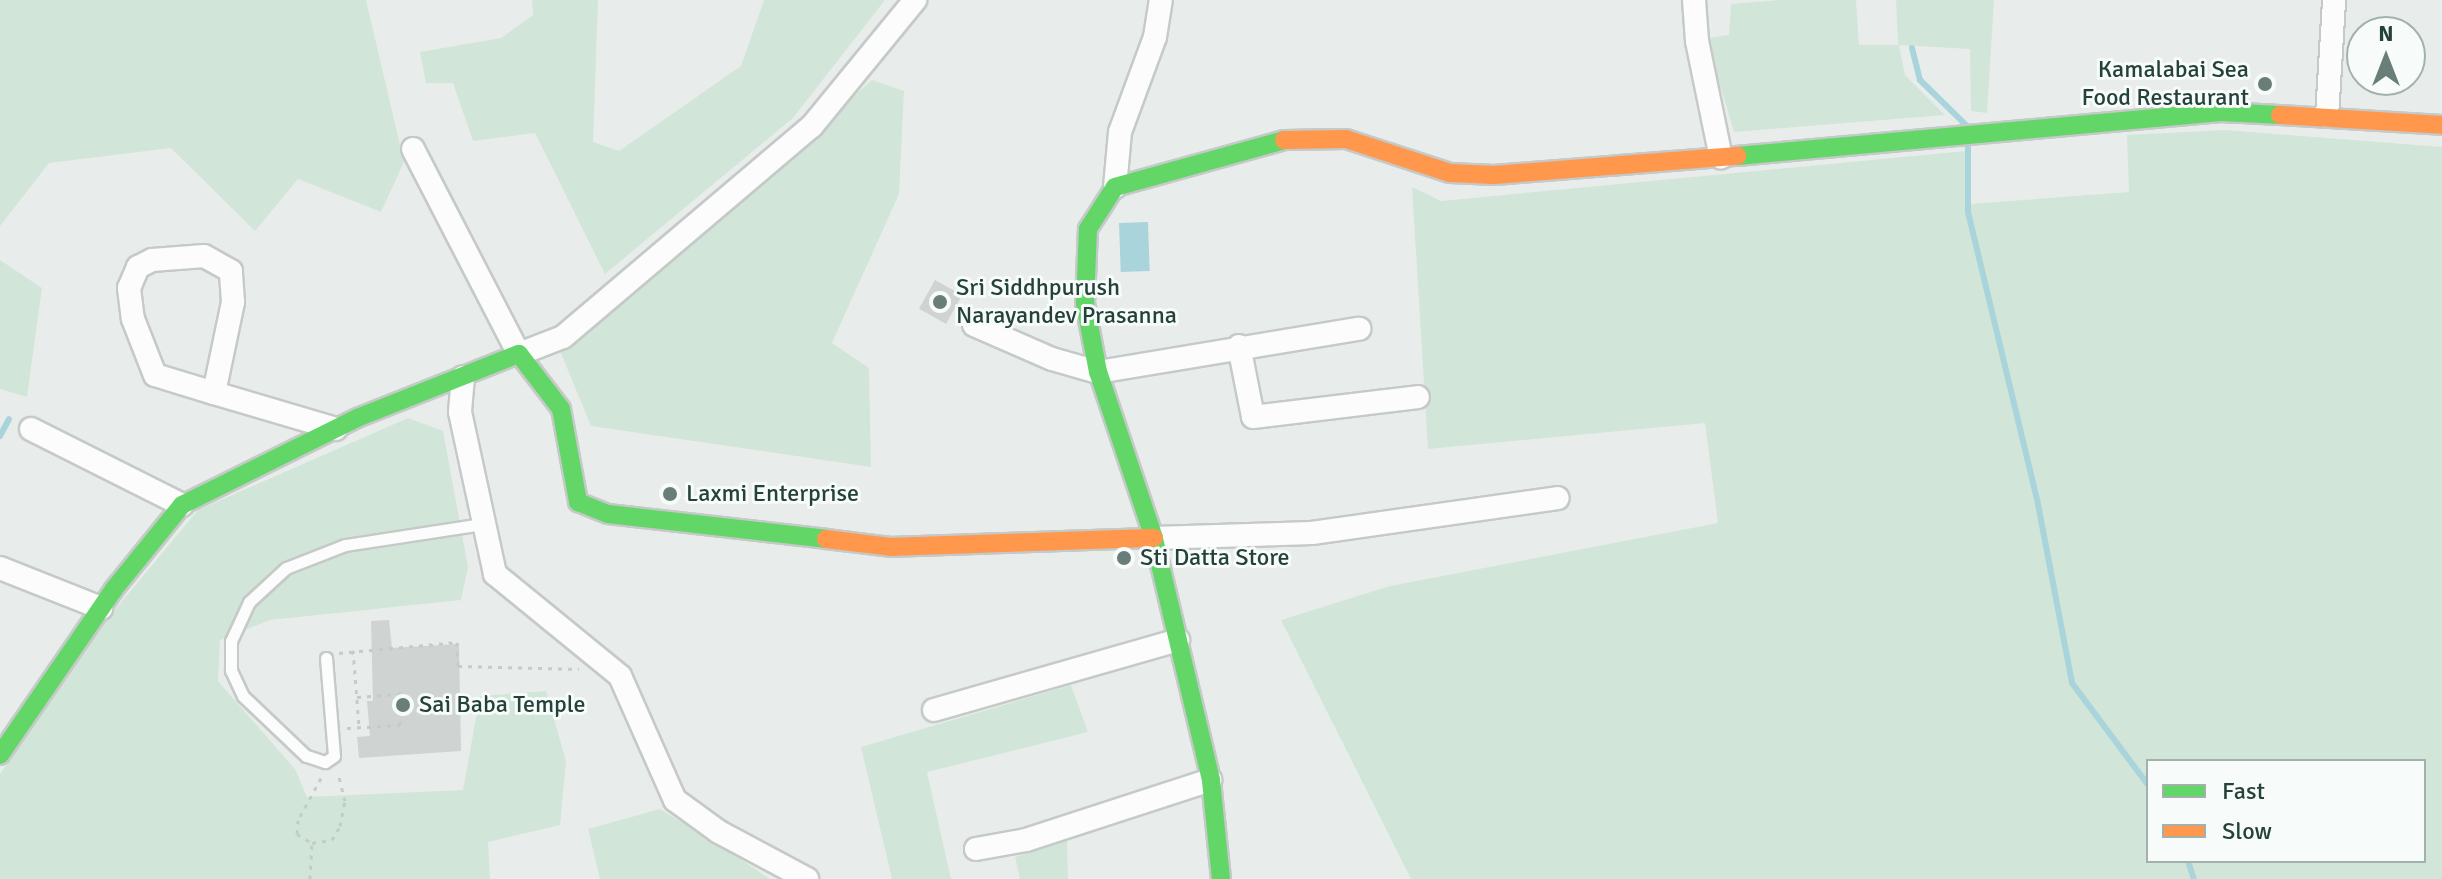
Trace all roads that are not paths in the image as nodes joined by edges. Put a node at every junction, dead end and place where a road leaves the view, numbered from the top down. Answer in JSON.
{"nodes":[{"id":1,"x":915,"y":0,"type":"edge"},
{"id":2,"x":1161,"y":0,"type":"edge"},
{"id":3,"x":1694,"y":0,"type":"edge"},
{"id":4,"x":2334,"y":0,"type":"edge"},
{"id":5,"x":2327,"y":116,"type":"junction"},
{"id":6,"x":2442,"y":125,"type":"edge"},
{"id":7,"x":413,"y":149,"type":"dead end"},
{"id":8,"x":1721,"y":158,"type":"junction"},
{"id":9,"x":1115,"y":187,"type":"junction"},
{"id":10,"x":974,"y":325,"type":"dead end"},
{"id":11,"x":1359,"y":329,"type":"dead end"},
{"id":12,"x":1239,"y":346,"type":"junction"},
{"id":13,"x":519,"y":354,"type":"junction"},
{"id":14,"x":1098,"y":372,"type":"junction"},
{"id":15,"x":463,"y":377,"type":"junction"},
{"id":16,"x":214,"y":393,"type":"junction"},
{"id":17,"x":1418,"y":397,"type":"dead end"},
{"id":18,"x":31,"y":429,"type":"dead end"},
{"id":19,"x":336,"y":429,"type":"junction"},
{"id":20,"x":1558,"y":498,"type":"dead end"},
{"id":21,"x":182,"y":505,"type":"junction"},
{"id":22,"x":483,"y":524,"type":"junction"},
{"id":23,"x":1154,"y":538,"type":"junction"},
{"id":24,"x":0,"y":568,"type":"edge"},
{"id":25,"x":101,"y":608,"type":"junction"},
{"id":26,"x":1178,"y":640,"type":"junction"},
{"id":27,"x":326,"y":658,"type":"road end"},
{"id":28,"x":934,"y":710,"type":"dead end"},
{"id":29,"x":0,"y":755,"type":"edge"},
{"id":30,"x":1211,"y":780,"type":"junction"},
{"id":31,"x":976,"y":849,"type":"dead end"},
{"id":32,"x":807,"y":879,"type":"edge"},
{"id":33,"x":1221,"y":879,"type":"edge"}],
"edges":[{"from":1,"to":13,"type":"street"},
{"from":2,"to":9,"type":"street"},
{"from":3,"to":8,"type":"street"},
{"from":4,"to":5,"type":"street"},
{"from":5,"to":6,"type":"street"},
{"from":5,"to":8,"type":"street"},
{"from":7,"to":13,"type":"street"},
{"from":8,"to":9,"type":"street"},
{"from":9,"to":14,"type":"street"},
{"from":10,"to":14,"type":"street"},
{"from":11,"to":12,"type":"street"},
{"from":12,"to":14,"type":"street"},
{"from":12,"to":17,"type":"street"},
{"from":13,"to":15,"type":"street"},
{"from":13,"to":23,"type":"street"},
{"from":14,"to":23,"type":"street"},
{"from":15,"to":19,"type":"street"},
{"from":15,"to":22,"type":"street"},
{"from":16,"to":16,"type":"street"},
{"from":16,"to":19,"type":"street"},
{"from":18,"to":21,"type":"street"},
{"from":19,"to":21,"type":"street"},
{"from":20,"to":23,"type":"street"},
{"from":21,"to":25,"type":"street"},
{"from":22,"to":27,"type":"lane"},
{"from":22,"to":32,"type":"street"},
{"from":23,"to":26,"type":"street"},
{"from":24,"to":25,"type":"street"},
{"from":25,"to":29,"type":"street"},
{"from":26,"to":28,"type":"street"},
{"from":26,"to":30,"type":"street"},
{"from":30,"to":31,"type":"street"},
{"from":30,"to":33,"type":"street"}]}
